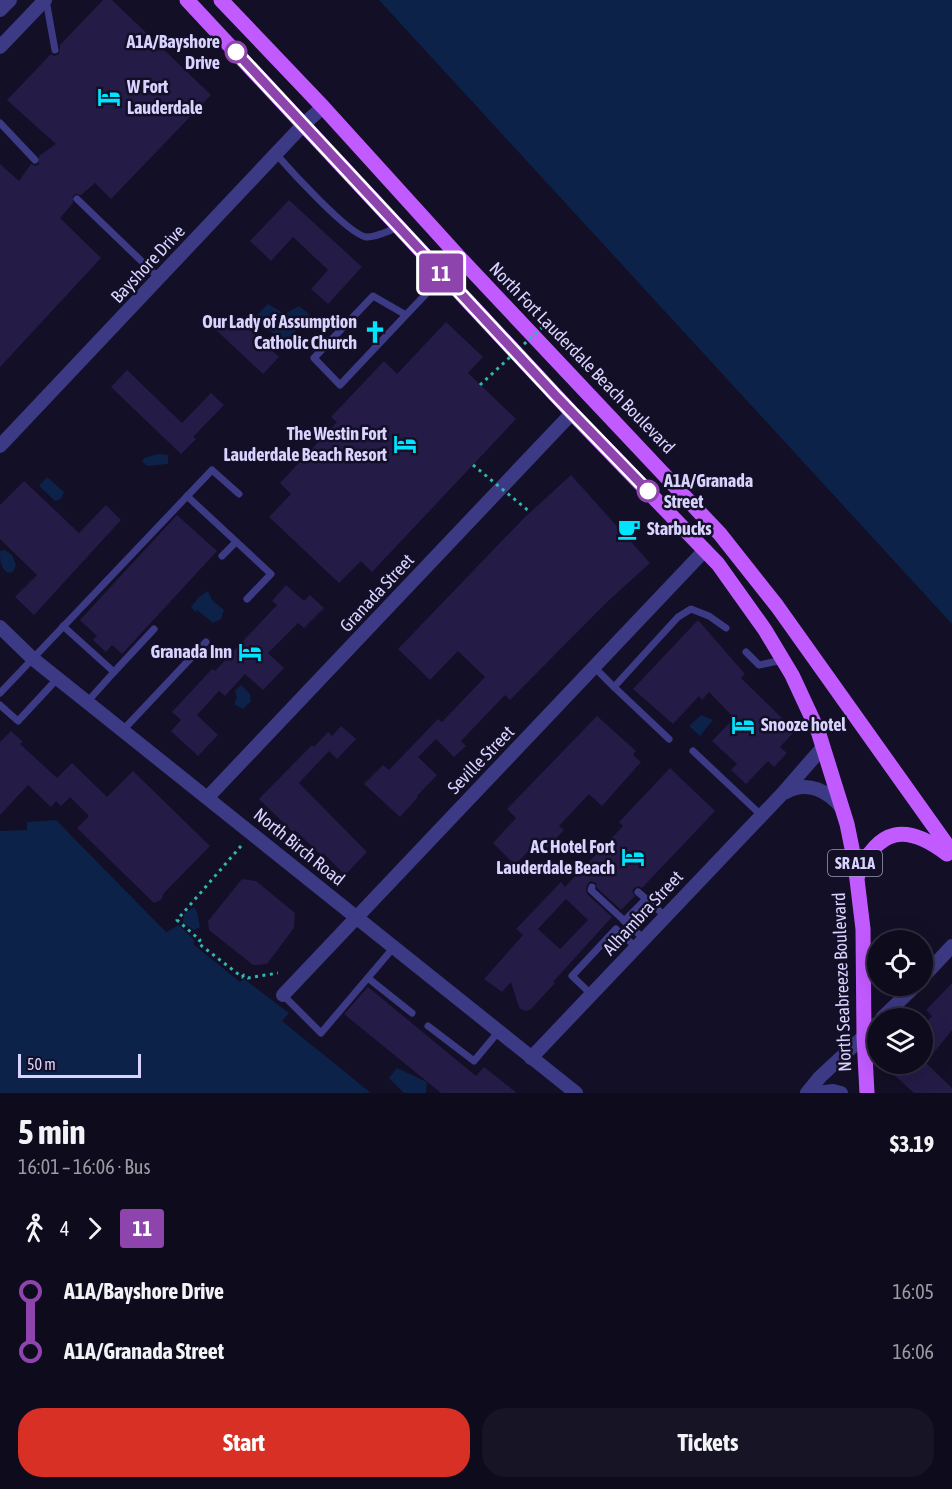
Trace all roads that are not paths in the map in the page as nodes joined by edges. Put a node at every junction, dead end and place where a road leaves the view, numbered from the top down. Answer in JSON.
{"nodes":[{"id":1,"x":10,"y":0,"type":"edge"},
{"id":2,"x":45,"y":0,"type":"edge"},
{"id":3,"x":187,"y":0,"type":"edge"},
{"id":4,"x":221,"y":0,"type":"edge"},
{"id":5,"x":0,"y":10,"type":"edge"},
{"id":6,"x":0,"y":47,"type":"edge"},
{"id":7,"x":55,"y":50,"type":"dead end"},
{"id":8,"x":323,"y":107,"type":"junction"},
{"id":9,"x":0,"y":123,"type":"edge"},
{"id":10,"x":304,"y":124,"type":"junction"},
{"id":11,"x":276,"y":154,"type":"junction"},
{"id":12,"x":35,"y":160,"type":"dead end"},
{"id":13,"x":77,"y":199,"type":"dead end"},
{"id":14,"x":399,"y":227,"type":"junction"},
{"id":15,"x":460,"y":258,"type":"junction"},
{"id":16,"x":443,"y":276,"type":"junction"},
{"id":17,"x":159,"y":278,"type":"junction"},
{"id":18,"x":406,"y":315,"type":"junction"},
{"id":19,"x":572,"y":413,"type":"junction"},
{"id":20,"x":0,"y":446,"type":"edge"},
{"id":21,"x":239,"y":494,"type":"dead end"},
{"id":22,"x":187,"y":496,"type":"junction"},
{"id":23,"x":236,"y":542,"type":"junction"},
{"id":24,"x":705,"y":550,"type":"junction"},
{"id":25,"x":222,"y":556,"type":"dead end"},
{"id":26,"x":247,"y":599,"type":"dead end"},
{"id":27,"x":63,"y":626,"type":"junction"},
{"id":28,"x":0,"y":627,"type":"edge"},
{"id":29,"x":726,"y":628,"type":"dead end"},
{"id":30,"x":154,"y":629,"type":"dead end"},
{"id":31,"x":206,"y":642,"type":"dead end"},
{"id":32,"x":746,"y":652,"type":"dead end"},
{"id":33,"x":32,"y":658,"type":"junction"},
{"id":34,"x":783,"y":660,"type":"junction"},
{"id":35,"x":594,"y":667,"type":"junction"},
{"id":36,"x":114,"y":672,"type":"junction"},
{"id":37,"x":58,"y":678,"type":"junction"},
{"id":38,"x":615,"y":687,"type":"junction"},
{"id":39,"x":0,"y":693,"type":"edge"},
{"id":40,"x":88,"y":701,"type":"junction"},
{"id":41,"x":0,"y":705,"type":"edge"},
{"id":42,"x":124,"y":729,"type":"junction"},
{"id":43,"x":669,"y":739,"type":"dead end"},
{"id":44,"x":823,"y":747,"type":"junction"},
{"id":45,"x":693,"y":751,"type":"dead end"},
{"id":46,"x":782,"y":794,"type":"junction"},
{"id":47,"x":208,"y":797,"type":"junction"},
{"id":48,"x":843,"y":809,"type":"junction"},
{"id":49,"x":761,"y":815,"type":"junction"},
{"id":50,"x":952,"y":852,"type":"edge"},
{"id":51,"x":952,"y":858,"type":"edge"},
{"id":52,"x":857,"y":878,"type":"junction"},
{"id":53,"x":592,"y":887,"type":"dead end"},
{"id":54,"x":638,"y":892,"type":"dead end"},
{"id":55,"x":646,"y":899,"type":"junction"},
{"id":56,"x":665,"y":916,"type":"junction"},
{"id":57,"x":357,"y":917,"type":"junction"},
{"id":58,"x":624,"y":921,"type":"junction"},
{"id":59,"x":640,"y":943,"type":"junction"},
{"id":60,"x":952,"y":946,"type":"edge"},
{"id":61,"x":394,"y":947,"type":"junction"},
{"id":62,"x":933,"y":966,"type":"edge"},
{"id":63,"x":368,"y":978,"type":"junction"},
{"id":64,"x":591,"y":994,"type":"junction"},
{"id":65,"x":283,"y":995,"type":"joint"},
{"id":66,"x":905,"y":996,"type":"edge"},
{"id":67,"x":892,"y":1008,"type":"edge"},
{"id":68,"x":412,"y":1013,"type":"dead end"},
{"id":69,"x":428,"y":1026,"type":"dead end"},
{"id":70,"x":499,"y":1031,"type":"junction"},
{"id":71,"x":867,"y":1034,"type":"edge"},
{"id":72,"x":864,"y":1037,"type":"junction"},
{"id":73,"x":531,"y":1058,"type":"junction"},
{"id":74,"x":576,"y":1093,"type":"edge"},
{"id":75,"x":807,"y":1093,"type":"edge"},
{"id":76,"x":817,"y":1093,"type":"edge"},
{"id":77,"x":841,"y":1093,"type":"edge"},
{"id":78,"x":867,"y":1093,"type":"edge"}],
"edges":[{"from":1,"to":5,"type":"street"},
{"from":2,"to":6,"type":"street"},
{"from":2,"to":7,"type":"lane"},
{"from":3,"to":10,"type":"main road","number":"SR A1A"},
{"from":4,"to":8,"type":"main road","name":"North Fort Lauderdale Beach Boulevard"},
{"from":8,"to":10,"type":"street","name":"Bayshore Drive"},
{"from":8,"to":15,"type":"main road","name":"North Fort Lauderdale Beach Boulevard"},
{"from":9,"to":12,"type":"lane"},
{"from":10,"to":11,"type":"street","name":"Bayshore Drive"},
{"from":10,"to":14,"type":"main road","number":"SR A1A"},
{"from":11,"to":14,"type":"lane"},
{"from":11,"to":17,"type":"street","name":"Bayshore Drive"},
{"from":13,"to":17,"type":"lane"},
{"from":14,"to":16,"type":"main road","number":"SR A1A"},
{"from":15,"to":16,"type":"lane"},
{"from":15,"to":50,"type":"main road","name":"North Fort Lauderdale Beach Boulevard"},
{"from":16,"to":18,"type":"lane"},
{"from":16,"to":19,"type":"main road","number":"SR A1A"},
{"from":17,"to":20,"type":"street","name":"Bayshore Drive"},
{"from":18,"to":18,"type":"lane"},
{"from":19,"to":24,"type":"main road","number":"SR A1A"},
{"from":19,"to":47,"type":"street","name":"Granada Street"},
{"from":21,"to":22,"type":"lane"},
{"from":22,"to":23,"type":"lane"},
{"from":22,"to":27,"type":"lane"},
{"from":23,"to":25,"type":"lane"},
{"from":23,"to":26,"type":"lane"},
{"from":24,"to":34,"type":"main road","number":"SR A1A"},
{"from":24,"to":35,"type":"street","name":"Seville Street"},
{"from":27,"to":33,"type":"lane"},
{"from":27,"to":36,"type":"lane"},
{"from":28,"to":33,"type":"street","name":"North Birch Road"},
{"from":29,"to":38,"type":"lane"},
{"from":30,"to":36,"type":"lane"},
{"from":31,"to":42,"type":"lane"},
{"from":32,"to":34,"type":"lane"},
{"from":33,"to":37,"type":"street","name":"North Birch Road"},
{"from":33,"to":39,"type":"lane"},
{"from":34,"to":44,"type":"main road","name":"North Seabreeze Boulevard","number":"SR A1A"},
{"from":35,"to":38,"type":"lane"},
{"from":35,"to":57,"type":"street","name":"Seville Street"},
{"from":36,"to":40,"type":"lane"},
{"from":37,"to":40,"type":"street","name":"North Birch Road"},
{"from":37,"to":41,"type":"lane"},
{"from":38,"to":43,"type":"lane"},
{"from":40,"to":42,"type":"street","name":"North Birch Road"},
{"from":42,"to":47,"type":"street","name":"North Birch Road"},
{"from":44,"to":46,"type":"street","name":"Alhambra Street"},
{"from":44,"to":48,"type":"main road","name":"North Seabreeze Boulevard","number":"SR A1A"},
{"from":45,"to":49,"type":"lane"},
{"from":46,"to":48,"type":"street"},
{"from":46,"to":49,"type":"street","name":"Alhambra Street"},
{"from":47,"to":57,"type":"street","name":"North Birch Road"},
{"from":48,"to":52,"type":"main road","name":"North Seabreeze Boulevard","number":"SR A1A"},
{"from":49,"to":56,"type":"street","name":"Alhambra Street"},
{"from":51,"to":52,"type":"main road"},
{"from":52,"to":72,"type":"main road","name":"North Seabreeze Boulevard","number":"SR A1A"},
{"from":53,"to":58,"type":"lane"},
{"from":54,"to":55,"type":"lane"},
{"from":55,"to":56,"type":"lane"},
{"from":55,"to":58,"type":"lane"},
{"from":56,"to":59,"type":"street","name":"Alhambra Street"},
{"from":57,"to":61,"type":"street","name":"North Birch Road"},
{"from":57,"to":65,"type":"street","name":"Seville Street"},
{"from":58,"to":59,"type":"lane"},
{"from":59,"to":64,"type":"street","name":"Alhambra Street"},
{"from":59,"to":64,"type":"lane"},
{"from":60,"to":62,"type":"street"},
{"from":61,"to":63,"type":"lane"},
{"from":61,"to":70,"type":"street","name":"North Birch Road"},
{"from":63,"to":65,"type":"lane"},
{"from":63,"to":68,"type":"lane"},
{"from":64,"to":73,"type":"street","name":"Alhambra Street"},
{"from":66,"to":67,"type":"street"},
{"from":69,"to":70,"type":"lane"},
{"from":70,"to":73,"type":"street","name":"North Birch Road"},
{"from":71,"to":72,"type":"street"},
{"from":72,"to":75,"type":"street"},
{"from":72,"to":78,"type":"main road","name":"North Seabreeze Boulevard","number":"SR A1A"},
{"from":73,"to":74,"type":"street","name":"North Birch Road"},
{"from":76,"to":77,"type":"street"}]}
